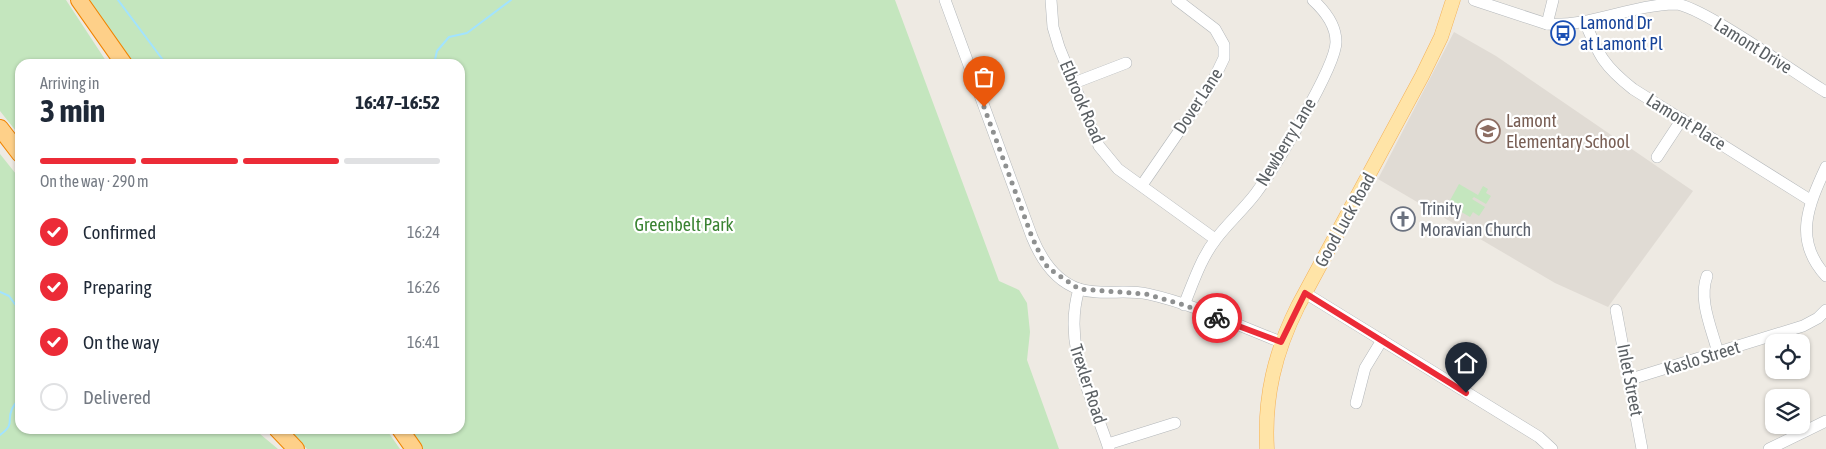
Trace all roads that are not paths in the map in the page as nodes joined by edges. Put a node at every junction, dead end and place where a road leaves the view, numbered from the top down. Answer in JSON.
{"nodes":[{"id":1,"x":79,"y":0,"type":"edge"},
{"id":2,"x":946,"y":0,"type":"edge"},
{"id":3,"x":1051,"y":0,"type":"edge"},
{"id":4,"x":1178,"y":0,"type":"edge"},
{"id":5,"x":1313,"y":0,"type":"edge"},
{"id":6,"x":1453,"y":0,"type":"edge"},
{"id":7,"x":1474,"y":0,"type":"edge"},
{"id":8,"x":1553,"y":0,"type":"edge"},
{"id":9,"x":1670,"y":2,"type":"edge"},
{"id":10,"x":1585,"y":22,"type":"junction"},
{"id":11,"x":1547,"y":24,"type":"junction"},
{"id":12,"x":120,"y":59,"type":"edge"},
{"id":13,"x":1126,"y":63,"type":"dead end"},
{"id":14,"x":1074,"y":83,"type":"junction"},
{"id":15,"x":1826,"y":92,"type":"edge"},
{"id":16,"x":1682,"y":119,"type":"junction"},
{"id":17,"x":0,"y":128,"type":"edge"},
{"id":18,"x":15,"y":148,"type":"edge"},
{"id":19,"x":1656,"y":156,"type":"dead end"},
{"id":20,"x":1826,"y":167,"type":"edge"},
{"id":21,"x":1142,"y":185,"type":"junction"},
{"id":22,"x":1810,"y":200,"type":"junction"},
{"id":23,"x":1215,"y":239,"type":"junction"},
{"id":24,"x":1707,"y":276,"type":"dead end"},
{"id":25,"x":1826,"y":276,"type":"edge"},
{"id":26,"x":1079,"y":289,"type":"junction"},
{"id":27,"x":1305,"y":293,"type":"junction"},
{"id":28,"x":1184,"y":305,"type":"junction"},
{"id":29,"x":1616,"y":310,"type":"dead end"},
{"id":30,"x":1826,"y":310,"type":"edge"},
{"id":31,"x":1382,"y":340,"type":"junction"},
{"id":32,"x":1281,"y":342,"type":"junction"},
{"id":33,"x":1718,"y":353,"type":"junction"},
{"id":34,"x":1631,"y":379,"type":"junction"},
{"id":35,"x":1356,"y":403,"type":"dead end"},
{"id":36,"x":1826,"y":421,"type":"edge"},
{"id":37,"x":1175,"y":423,"type":"dead end"},
{"id":38,"x":282,"y":434,"type":"edge"},
{"id":39,"x":404,"y":434,"type":"edge"},
{"id":40,"x":1108,"y":447,"type":"edge"},
{"id":41,"x":296,"y":449,"type":"edge"},
{"id":42,"x":414,"y":449,"type":"edge"},
{"id":43,"x":1267,"y":449,"type":"edge"},
{"id":44,"x":1552,"y":449,"type":"edge"},
{"id":45,"x":1642,"y":449,"type":"edge"},
{"id":46,"x":1769,"y":449,"type":"edge"}],
"edges":[{"from":1,"to":12,"type":"highway"},
{"from":2,"to":26,"type":"street"},
{"from":3,"to":14,"type":"street","name":"Elbrook Road"},
{"from":4,"to":21,"type":"street","name":"Dover Lane"},
{"from":5,"to":23,"type":"street","name":"Newberry Lane"},
{"from":6,"to":27,"type":"main road","name":"Good Luck Road"},
{"from":7,"to":11,"type":"street","name":"Lamont Drive"},
{"from":8,"to":11,"type":"street"},
{"from":9,"to":10,"type":"street","name":"Lamont Drive"},
{"from":9,"to":15,"type":"street","name":"Lamont Drive"},
{"from":10,"to":11,"type":"street","name":"Lamont Drive"},
{"from":10,"to":16,"type":"street","name":"Lamont Place"},
{"from":13,"to":14,"type":"street"},
{"from":14,"to":21,"type":"street","name":"Elbrook Road"},
{"from":16,"to":19,"type":"street"},
{"from":16,"to":22,"type":"street","name":"Lamont Place"},
{"from":17,"to":18,"type":"highway"},
{"from":20,"to":22,"type":"street"},
{"from":21,"to":23,"type":"street","name":"Elbrook Road"},
{"from":22,"to":25,"type":"street"},
{"from":23,"to":28,"type":"street","name":"Newberry Lane"},
{"from":24,"to":33,"type":"street"},
{"from":26,"to":28,"type":"street"},
{"from":26,"to":40,"type":"street","name":"Trexler Road"},
{"from":27,"to":31,"type":"street"},
{"from":27,"to":32,"type":"main road","name":"Good Luck Road"},
{"from":28,"to":32,"type":"street"},
{"from":29,"to":34,"type":"street","name":"Inlet Street"},
{"from":30,"to":33,"type":"street","name":"Kaslo Street"},
{"from":31,"to":35,"type":"street"},
{"from":31,"to":44,"type":"street"},
{"from":32,"to":43,"type":"main road","name":"Good Luck Road"},
{"from":33,"to":34,"type":"street","name":"Kaslo Street"},
{"from":34,"to":45,"type":"street","name":"Inlet Street"},
{"from":36,"to":46,"type":"street"},
{"from":37,"to":40,"type":"street"},
{"from":38,"to":41,"type":"highway"},
{"from":39,"to":42,"type":"highway"}]}
